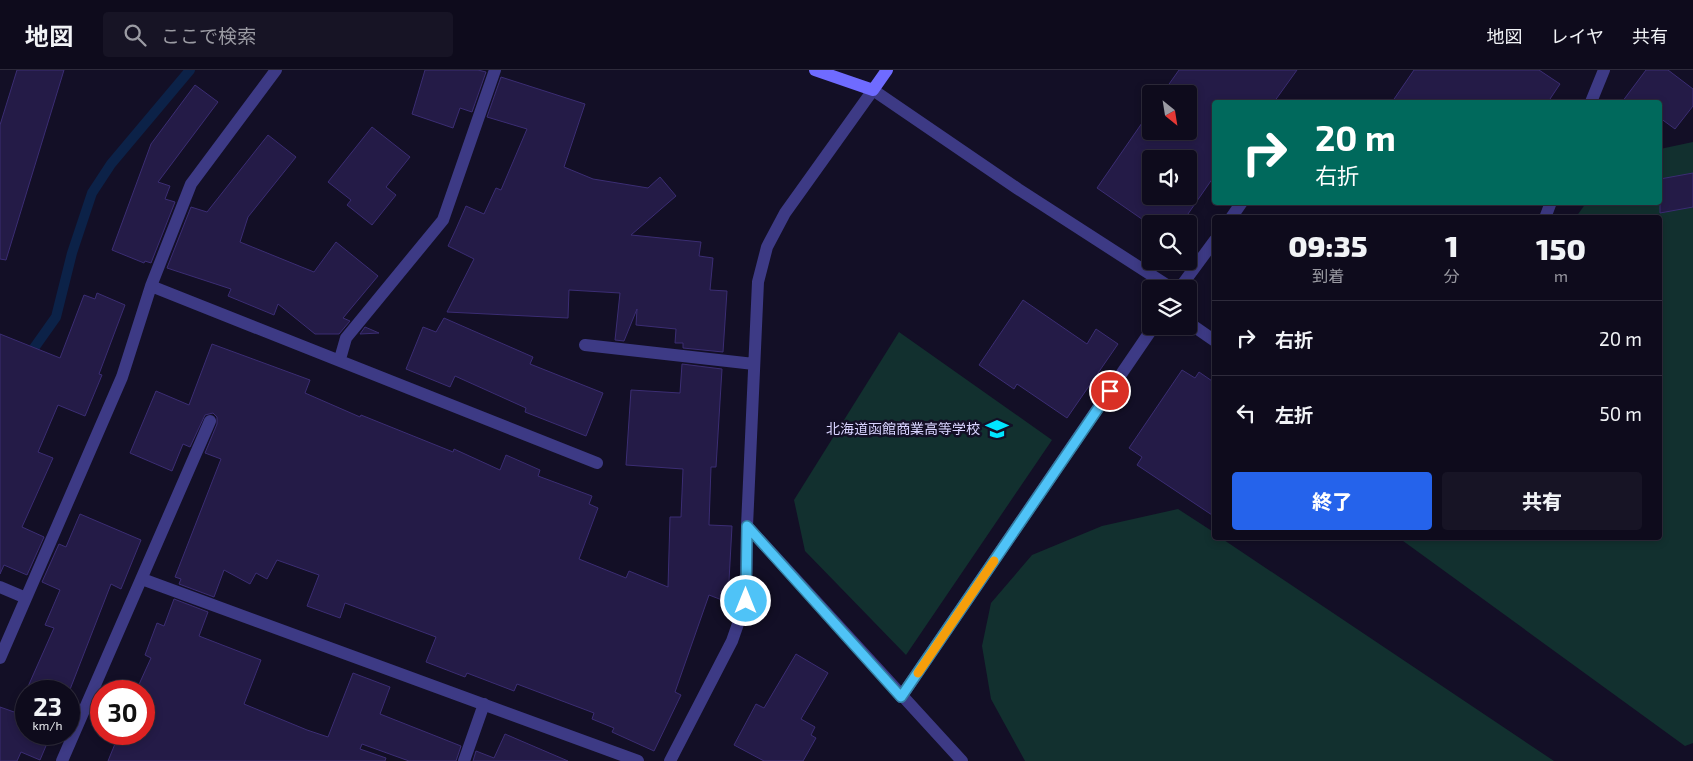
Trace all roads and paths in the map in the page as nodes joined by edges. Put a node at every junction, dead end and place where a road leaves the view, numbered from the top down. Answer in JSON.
{"nodes":[{"id":1,"x":276,"y":70,"type":"edge"},
{"id":2,"x":495,"y":70,"type":"edge"},
{"id":3,"x":815,"y":70,"type":"edge"},
{"id":4,"x":887,"y":70,"type":"edge"},
{"id":5,"x":1604,"y":70,"type":"edge"},
{"id":6,"x":873,"y":90,"type":"junction"},
{"id":7,"x":1592,"y":100,"type":"edge"},
{"id":8,"x":1212,"y":244,"type":"edge"},
{"id":9,"x":1159,"y":280,"type":"edge"},
{"id":10,"x":1186,"y":280,"type":"edge"},
{"id":11,"x":151,"y":286,"type":"junction"},
{"id":12,"x":1197,"y":329,"type":"edge"},
{"id":13,"x":1148,"y":335,"type":"edge"},
{"id":14,"x":1212,"y":339,"type":"edge"},
{"id":15,"x":585,"y":345,"type":"dead end"},
{"id":16,"x":340,"y":360,"type":"junction"},
{"id":17,"x":754,"y":364,"type":"junction"},
{"id":18,"x":210,"y":421,"type":"dead end"},
{"id":19,"x":597,"y":463,"type":"dead end"},
{"id":20,"x":747,"y":526,"type":"junction"},
{"id":21,"x":142,"y":579,"type":"junction"},
{"id":22,"x":0,"y":586,"type":"edge"},
{"id":23,"x":26,"y":598,"type":"junction"},
{"id":24,"x":0,"y":658,"type":"edge"},
{"id":25,"x":901,"y":697,"type":"junction"},
{"id":26,"x":484,"y":704,"type":"junction"},
{"id":27,"x":62,"y":761,"type":"edge"},
{"id":28,"x":464,"y":761,"type":"edge"},
{"id":29,"x":638,"y":761,"type":"edge"},
{"id":30,"x":670,"y":761,"type":"edge"},
{"id":31,"x":962,"y":761,"type":"edge"}],
"edges":[{"from":1,"to":11,"type":"street"},
{"from":2,"to":16,"type":"street"},
{"from":3,"to":6,"type":"street"},
{"from":4,"to":6,"type":"street"},
{"from":5,"to":7,"type":"street"},
{"from":6,"to":9,"type":"street"},
{"from":6,"to":17,"type":"street"},
{"from":8,"to":10,"type":"street"},
{"from":11,"to":16,"type":"street"},
{"from":11,"to":23,"type":"street"},
{"from":12,"to":14,"type":"street"},
{"from":13,"to":25,"type":"street"},
{"from":15,"to":17,"type":"street"},
{"from":16,"to":19,"type":"street"},
{"from":17,"to":20,"type":"street"},
{"from":18,"to":21,"type":"street"},
{"from":20,"to":25,"type":"street"},
{"from":20,"to":30,"type":"street"},
{"from":21,"to":26,"type":"street"},
{"from":21,"to":27,"type":"street"},
{"from":22,"to":23,"type":"street"},
{"from":23,"to":24,"type":"street"},
{"from":25,"to":31,"type":"street"},
{"from":26,"to":28,"type":"street"},
{"from":26,"to":29,"type":"street"}]}
